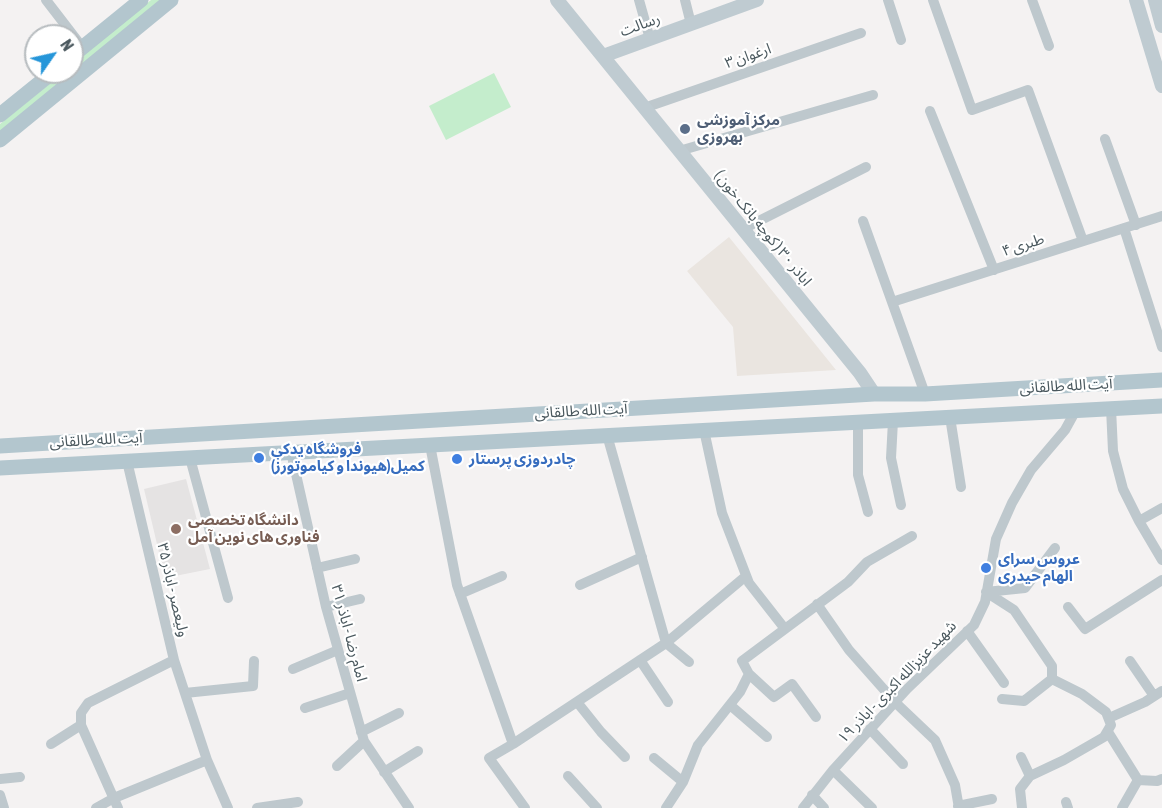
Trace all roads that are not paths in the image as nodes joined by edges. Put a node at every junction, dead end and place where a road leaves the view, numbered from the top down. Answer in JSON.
{"nodes":[{"id":1,"x":46,"y":0,"type":"edge"},
{"id":2,"x":171,"y":0,"type":"edge"},
{"id":3,"x":557,"y":0,"type":"edge"},
{"id":4,"x":639,"y":0,"type":"edge"},
{"id":5,"x":685,"y":0,"type":"edge"},
{"id":6,"x":757,"y":0,"type":"edge"},
{"id":7,"x":888,"y":0,"type":"edge"},
{"id":8,"x":933,"y":0,"type":"edge"},
{"id":9,"x":1032,"y":0,"type":"edge"},
{"id":10,"x":1136,"y":0,"type":"edge"},
{"id":11,"x":1155,"y":0,"type":"edge"},
{"id":12,"x":137,"y":3,"type":"edge"},
{"id":13,"x":146,"y":21,"type":"junction"},
{"id":14,"x":60,"y":24,"type":"edge"},
{"id":15,"x":691,"y":24,"type":"junction"},
{"id":16,"x":1162,"y":26,"type":"edge"},
{"id":17,"x":861,"y":33,"type":"dead end"},
{"id":18,"x":650,"y":39,"type":"junction"},
{"id":19,"x":901,"y":40,"type":"dead end"},
{"id":20,"x":84,"y":46,"type":"edge"},
{"id":21,"x":1049,"y":46,"type":"dead end"},
{"id":22,"x":603,"y":56,"type":"junction"},
{"id":23,"x":38,"y":84,"type":"edge"},
{"id":24,"x":1162,"y":86,"type":"edge"},
{"id":25,"x":873,"y":94,"type":"dead end"},
{"id":26,"x":644,"y":108,"type":"junction"},
{"id":27,"x":930,"y":111,"type":"dead end"},
{"id":28,"x":0,"y":115,"type":"edge"},
{"id":29,"x":1105,"y":139,"type":"dead end"},
{"id":30,"x":0,"y":140,"type":"edge"},
{"id":31,"x":679,"y":151,"type":"junction"},
{"id":32,"x":866,"y":168,"type":"dead end"},
{"id":33,"x":1162,"y":216,"type":"edge"},
{"id":34,"x":863,"y":221,"type":"dead end"},
{"id":35,"x":1136,"y":225,"type":"junction"},
{"id":36,"x":1124,"y":228,"type":"junction"},
{"id":37,"x":743,"y":229,"type":"junction"},
{"id":38,"x":1083,"y":241,"type":"junction"},
{"id":39,"x":994,"y":270,"type":"junction"},
{"id":40,"x":892,"y":302,"type":"junction"},
{"id":41,"x":1162,"y":347,"type":"edge"},
{"id":42,"x":1162,"y":380,"type":"edge"},
{"id":43,"x":1006,"y":389,"type":"junction"},
{"id":44,"x":949,"y":392,"type":"junction"},
{"id":45,"x":874,"y":394,"type":"junction"},
{"id":46,"x":925,"y":394,"type":"junction"},
{"id":47,"x":1162,"y":406,"type":"edge"},
{"id":48,"x":1111,"y":408,"type":"junction"},
{"id":49,"x":1076,"y":410,"type":"junction"},
{"id":50,"x":1008,"y":414,"type":"junction"},
{"id":51,"x":950,"y":417,"type":"junction"},
{"id":52,"x":893,"y":421,"type":"junction"},
{"id":53,"x":858,"y":422,"type":"junction"},
{"id":54,"x":704,"y":430,"type":"junction"},
{"id":55,"x":607,"y":435,"type":"junction"},
{"id":56,"x":1,"y":445,"type":"edge"},
{"id":57,"x":430,"y":445,"type":"junction"},
{"id":58,"x":291,"y":452,"type":"junction"},
{"id":59,"x":190,"y":458,"type":"junction"},
{"id":60,"x":127,"y":461,"type":"junction"},
{"id":61,"x":0,"y":468,"type":"edge"},
{"id":62,"x":962,"y":487,"type":"dead end"},
{"id":63,"x":901,"y":505,"type":"dead end"},
{"id":64,"x":1162,"y":508,"type":"edge"},
{"id":65,"x":868,"y":512,"type":"dead end"},
{"id":66,"x":1139,"y":521,"type":"junction"},
{"id":67,"x":912,"y":536,"type":"dead end"},
{"id":68,"x":1055,"y":548,"type":"dead end"},
{"id":69,"x":642,"y":557,"type":"junction"},
{"id":70,"x":356,"y":559,"type":"dead end"},
{"id":71,"x":1162,"y":560,"type":"edge"},
{"id":72,"x":317,"y":568,"type":"junction"},
{"id":73,"x":502,"y":576,"type":"dead end"},
{"id":74,"x":746,"y":576,"type":"junction"},
{"id":75,"x":1162,"y":580,"type":"edge"},
{"id":76,"x":580,"y":585,"type":"dead end"},
{"id":77,"x":986,"y":592,"type":"junction"},
{"id":78,"x":460,"y":594,"type":"junction"},
{"id":79,"x":228,"y":598,"type":"dead end"},
{"id":80,"x":360,"y":599,"type":"dead end"},
{"id":81,"x":817,"y":604,"type":"junction"},
{"id":82,"x":326,"y":607,"type":"junction"},
{"id":83,"x":1068,"y":607,"type":"dead end"},
{"id":84,"x":785,"y":629,"type":"junction"},
{"id":85,"x":967,"y":631,"type":"junction"},
{"id":86,"x":666,"y":643,"type":"junction"},
{"id":87,"x":338,"y":650,"type":"junction"},
{"id":88,"x":174,"y":660,"type":"junction"},
{"id":89,"x":640,"y":660,"type":"junction"},
{"id":90,"x":254,"y":661,"type":"dead end"},
{"id":91,"x":1130,"y":661,"type":"dead end"},
{"id":92,"x":689,"y":662,"type":"dead end"},
{"id":93,"x":293,"y":669,"type":"dead end"},
{"id":94,"x":749,"y":674,"type":"junction"},
{"id":95,"x":1052,"y":679,"type":"junction"},
{"id":96,"x":1004,"y":683,"type":"dead end"},
{"id":97,"x":185,"y":693,"type":"junction"},
{"id":98,"x":350,"y":693,"type":"junction"},
{"id":99,"x":1158,"y":694,"type":"edge"},
{"id":100,"x":1002,"y":699,"type":"dead end"},
{"id":101,"x":577,"y":702,"type":"junction"},
{"id":102,"x":668,"y":702,"type":"dead end"},
{"id":103,"x":895,"y":702,"type":"junction"},
{"id":104,"x":730,"y":705,"type":"junction"},
{"id":105,"x":305,"y":708,"type":"dead end"},
{"id":106,"x":399,"y":713,"type":"dead end"},
{"id":107,"x":816,"y":717,"type":"dead end"},
{"id":108,"x":1109,"y":718,"type":"junction"},
{"id":109,"x":81,"y":725,"type":"junction"},
{"id":110,"x":870,"y":729,"type":"junction"},
{"id":111,"x":1108,"y":732,"type":"junction"},
{"id":112,"x":363,"y":737,"type":"junction"},
{"id":113,"x":767,"y":737,"type":"dead end"},
{"id":114,"x":51,"y":744,"type":"dead end"},
{"id":115,"x":513,"y":744,"type":"junction"},
{"id":116,"x":418,"y":751,"type":"dead end"},
{"id":117,"x":625,"y":757,"type":"dead end"},
{"id":118,"x":1021,"y":757,"type":"dead end"},
{"id":119,"x":654,"y":758,"type":"dead end"},
{"id":120,"x":207,"y":760,"type":"junction"},
{"id":121,"x":903,"y":764,"type":"dead end"},
{"id":122,"x":337,"y":766,"type":"dead end"},
{"id":123,"x":833,"y":770,"type":"junction"},
{"id":124,"x":384,"y":772,"type":"junction"},
{"id":125,"x":568,"y":776,"type":"dead end"},
{"id":126,"x":1030,"y":776,"type":"junction"},
{"id":127,"x":20,"y":777,"type":"dead end"},
{"id":128,"x":0,"y":779,"type":"edge"},
{"id":129,"x":1162,"y":779,"type":"edge"},
{"id":130,"x":1138,"y":780,"type":"junction"},
{"id":131,"x":683,"y":782,"type":"junction"},
{"id":132,"x":0,"y":795,"type":"edge"},
{"id":133,"x":812,"y":795,"type":"junction"},
{"id":134,"x":992,"y":799,"type":"dead end"},
{"id":135,"x":298,"y":802,"type":"dead end"},
{"id":136,"x":116,"y":803,"type":"edge"},
{"id":137,"x":668,"y":807,"type":"edge"},
{"id":138,"x":959,"y":807,"type":"edge"},
{"id":139,"x":4,"y":808,"type":"edge"},
{"id":140,"x":96,"y":808,"type":"edge"},
{"id":141,"x":228,"y":808,"type":"edge"},
{"id":142,"x":257,"y":808,"type":"edge"},
{"id":143,"x":410,"y":808,"type":"edge"},
{"id":144,"x":525,"y":808,"type":"edge"},
{"id":145,"x":597,"y":808,"type":"edge"},
{"id":146,"x":802,"y":808,"type":"edge"},
{"id":147,"x":824,"y":808,"type":"edge"},
{"id":148,"x":872,"y":808,"type":"edge"},
{"id":149,"x":1022,"y":808,"type":"edge"},
{"id":150,"x":1122,"y":808,"type":"edge"}],
"edges":[{"from":1,"to":14,"type":"street"},
{"from":2,"to":13,"type":"main road"},
{"from":3,"to":22,"type":"main road","name":"اباذر ۳۰ ( کوچه بانک خون )"},
{"from":4,"to":18,"type":"street"},
{"from":5,"to":15,"type":"street"},
{"from":6,"to":15,"type":"main road","name":"رسالت"},
{"from":7,"to":19,"type":"street"},
{"from":8,"to":38,"type":"street"},
{"from":9,"to":21,"type":"street"},
{"from":10,"to":24,"type":"main road"},
{"from":11,"to":16,"type":"main road"},
{"from":12,"to":13,"type":"main road"},
{"from":12,"to":20,"type":"main road"},
{"from":13,"to":30,"type":"main road"},
{"from":15,"to":18,"type":"main road","name":"رسالت"},
{"from":17,"to":26,"type":"street","name":"ارغوان ۳"},
{"from":18,"to":22,"type":"main road","name":"رسالت"},
{"from":22,"to":26,"type":"main road","name":"اباذر ۳۰ ( کوچه بانک خون )"},
{"from":23,"to":28,"type":"main road"},
{"from":25,"to":31,"type":"street"},
{"from":26,"to":31,"type":"main road","name":"اباذر ۳۰ ( کوچه بانک خون )"},
{"from":27,"to":39,"type":"street"},
{"from":29,"to":35,"type":"street"},
{"from":31,"to":37,"type":"main road","name":"اباذر ۳۰ ( کوچه بانک خون )"},
{"from":32,"to":37,"type":"street"},
{"from":33,"to":35,"type":"street","name":"طبری ۴"},
{"from":34,"to":40,"type":"street"},
{"from":35,"to":36,"type":"street","name":"طبری ۴"},
{"from":36,"to":38,"type":"street","name":"طبری ۴"},
{"from":36,"to":41,"type":"street"},
{"from":37,"to":45,"type":"main road","name":"اباذر ۳۰ ( کوچه بانک خون )"},
{"from":38,"to":39,"type":"street","name":"طبری ۴"},
{"from":39,"to":40,"type":"street","name":"طبری ۴"},
{"from":40,"to":46,"type":"street"},
{"from":42,"to":43,"type":"main road","name":"آیت الله طالقانی"},
{"from":43,"to":44,"type":"main road","name":"آیت الله طالقانی"},
{"from":43,"to":50,"type":"main road"},
{"from":44,"to":46,"type":"main road","name":"آیت الله طالقانی"},
{"from":44,"to":51,"type":"main road"},
{"from":45,"to":46,"type":"main road","name":"آیت الله طالقانی"},
{"from":45,"to":56,"type":"main road","name":"آیت الله طالقانی"},
{"from":47,"to":48,"type":"main road","name":"آیت الله طالقانی"},
{"from":48,"to":49,"type":"main road","name":"آیت الله طالقانی"},
{"from":48,"to":66,"type":"street"},
{"from":49,"to":50,"type":"main road","name":"آیت الله طالقانی"},
{"from":49,"to":77,"type":"street","name":"شهید عزیزالله اکبری - اباذر ۱۹"},
{"from":50,"to":51,"type":"main road","name":"آیت الله طالقانی"},
{"from":51,"to":52,"type":"main road","name":"آیت الله طالقانی"},
{"from":51,"to":62,"type":"street"},
{"from":52,"to":53,"type":"main road","name":"آیت الله طالقانی"},
{"from":52,"to":63,"type":"street"},
{"from":53,"to":54,"type":"main road","name":"آیت الله طالقانی"},
{"from":53,"to":65,"type":"street"},
{"from":54,"to":55,"type":"main road","name":"آیت الله طالقانی"},
{"from":54,"to":74,"type":"street"},
{"from":55,"to":57,"type":"main road","name":"آیت الله طالقانی"},
{"from":55,"to":69,"type":"street"},
{"from":57,"to":58,"type":"main road","name":"آیت الله طالقانی"},
{"from":57,"to":78,"type":"street"},
{"from":58,"to":59,"type":"main road","name":"آیت الله طالقانی"},
{"from":58,"to":72,"type":"street","name":"امام رضا - اباذر ۳۱"},
{"from":59,"to":60,"type":"main road","name":"آیت الله طالقانی"},
{"from":59,"to":79,"type":"street"},
{"from":60,"to":61,"type":"main road","name":"آیت الله طالقانی"},
{"from":60,"to":88,"type":"street","name":"ولیعصر - اباذر ۳۵"},
{"from":64,"to":66,"type":"street"},
{"from":66,"to":71,"type":"street"},
{"from":67,"to":81,"type":"street"},
{"from":68,"to":77,"type":"street"},
{"from":69,"to":76,"type":"street"},
{"from":69,"to":86,"type":"street"},
{"from":70,"to":72,"type":"street"},
{"from":72,"to":82,"type":"street","name":"امام رضا - اباذر ۳۱"},
{"from":73,"to":78,"type":"street"},
{"from":74,"to":84,"type":"street"},
{"from":74,"to":86,"type":"street"},
{"from":75,"to":83,"type":"street"},
{"from":77,"to":85,"type":"street","name":"شهید عزیزالله اکبری - اباذر ۱۹"},
{"from":77,"to":95,"type":"street"},
{"from":78,"to":115,"type":"street"},
{"from":80,"to":82,"type":"street"},
{"from":81,"to":84,"type":"street"},
{"from":81,"to":103,"type":"street"},
{"from":82,"to":87,"type":"street","name":"امام رضا - اباذر ۳۱"},
{"from":84,"to":94,"type":"street"},
{"from":85,"to":96,"type":"street"},
{"from":85,"to":103,"type":"street","name":"شهید عزیزالله اکبری - اباذر ۱۹"},
{"from":86,"to":89,"type":"street"},
{"from":86,"to":92,"type":"street"},
{"from":87,"to":93,"type":"street"},
{"from":87,"to":98,"type":"street","name":"امام رضا - اباذر ۳۱"},
{"from":88,"to":97,"type":"street"},
{"from":88,"to":109,"type":"street","name":"ولیعصر - اباذر ۳۵"},
{"from":89,"to":101,"type":"street"},
{"from":89,"to":102,"type":"street"},
{"from":90,"to":97,"type":"street"},
{"from":91,"to":99,"type":"street"},
{"from":94,"to":104,"type":"street"},
{"from":94,"to":107,"type":"street"},
{"from":95,"to":100,"type":"street"},
{"from":95,"to":108,"type":"street"},
{"from":97,"to":120,"type":"street"},
{"from":98,"to":105,"type":"street"},
{"from":98,"to":112,"type":"street","name":"امام رضا - اباذر ۳۱"},
{"from":99,"to":108,"type":"street"},
{"from":101,"to":115,"type":"street"},
{"from":101,"to":117,"type":"street"},
{"from":103,"to":110,"type":"street","name":"شهید عزیزالله اکبری - اباذر ۱۹"},
{"from":103,"to":138,"type":"street"},
{"from":104,"to":113,"type":"street"},
{"from":104,"to":131,"type":"street"},
{"from":106,"to":112,"type":"street"},
{"from":108,"to":111,"type":"street"},
{"from":109,"to":114,"type":"street"},
{"from":109,"to":136,"type":"street"},
{"from":110,"to":121,"type":"street"},
{"from":110,"to":123,"type":"street","name":"شهید عزیزالله اکبری - اباذر ۱۹"},
{"from":111,"to":126,"type":"street"},
{"from":111,"to":130,"type":"street"},
{"from":112,"to":122,"type":"street"},
{"from":112,"to":124,"type":"street","name":"امام رضا - اباذر ۳۱"},
{"from":115,"to":144,"type":"street"},
{"from":116,"to":124,"type":"street"},
{"from":118,"to":126,"type":"street"},
{"from":119,"to":131,"type":"street"},
{"from":120,"to":136,"type":"street"},
{"from":120,"to":141,"type":"street"},
{"from":123,"to":133,"type":"street","name":"شهید عزیزالله اکبری - اباذر ۱۹"},
{"from":123,"to":148,"type":"street"},
{"from":124,"to":143,"type":"street","name":"امام رضا - اباذر ۳۱"},
{"from":125,"to":145,"type":"street"},
{"from":126,"to":149,"type":"street"},
{"from":127,"to":128,"type":"street"},
{"from":129,"to":130,"type":"street"},
{"from":130,"to":150,"type":"street"},
{"from":131,"to":137,"type":"street"},
{"from":132,"to":139,"type":"street"},
{"from":133,"to":146,"type":"street","name":"شهید عزیزالله اکبری - اباذر ۱۹"},
{"from":133,"to":147,"type":"street"},
{"from":134,"to":138,"type":"street"},
{"from":135,"to":142,"type":"street"},
{"from":136,"to":140,"type":"street"}]}
